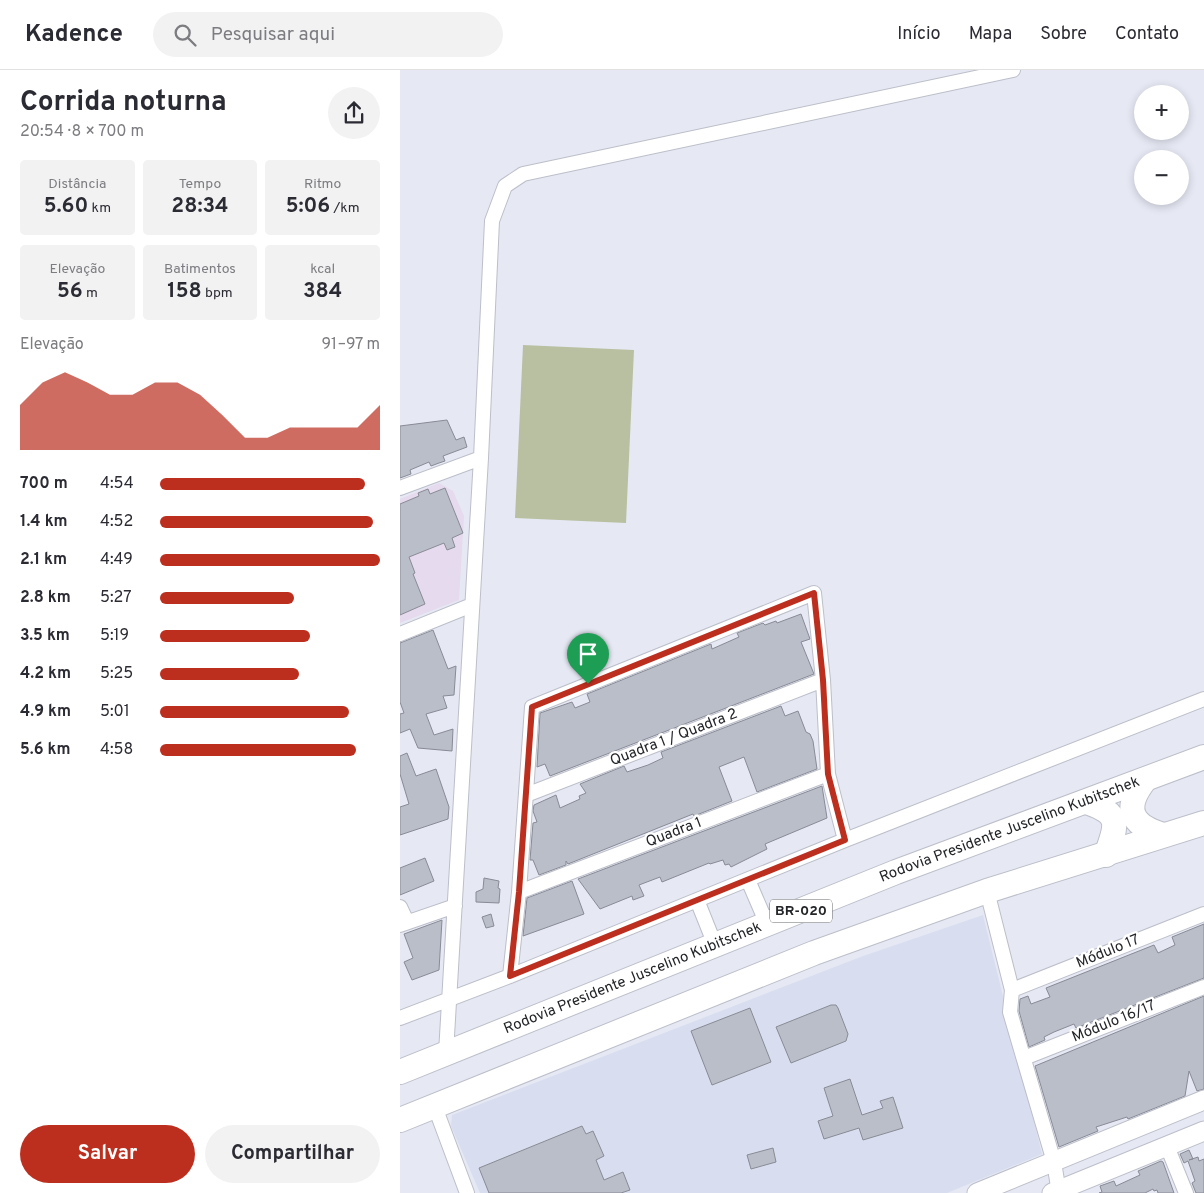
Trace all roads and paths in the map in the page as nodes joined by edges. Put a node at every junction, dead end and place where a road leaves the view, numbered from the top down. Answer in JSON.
{"nodes":[{"id":1,"x":1013,"y":70,"type":"edge"},
{"id":2,"x":480,"y":458,"type":"junction"},
{"id":3,"x":400,"y":488,"type":"edge"},
{"id":4,"x":472,"y":605,"type":"junction"},
{"id":5,"x":400,"y":634,"type":"edge"},
{"id":6,"x":823,"y":680,"type":"junction"},
{"id":7,"x":1204,"y":699,"type":"edge"},
{"id":8,"x":1204,"y":757,"type":"edge"},
{"id":9,"x":828,"y":774,"type":"junction"},
{"id":10,"x":1144,"y":781,"type":"junction"},
{"id":11,"x":526,"y":795,"type":"junction"},
{"id":12,"x":1086,"y":802,"type":"junction"},
{"id":13,"x":1204,"y":823,"type":"edge"},
{"id":14,"x":1164,"y":836,"type":"junction"},
{"id":15,"x":845,"y":840,"type":"junction"},
{"id":16,"x":1106,"y":854,"type":"junction"},
{"id":17,"x":748,"y":880,"type":"junction"},
{"id":18,"x":986,"y":891,"type":"junction"},
{"id":19,"x":519,"y":892,"type":"junction"},
{"id":20,"x":697,"y":900,"type":"junction"},
{"id":21,"x":455,"y":906,"type":"junction"},
{"id":22,"x":400,"y":907,"type":"edge"},
{"id":23,"x":1204,"y":914,"type":"edge"},
{"id":24,"x":403,"y":924,"type":"edge"},
{"id":25,"x":767,"y":924,"type":"junction"},
{"id":26,"x":715,"y":945,"type":"junction"},
{"id":27,"x":510,"y":976,"type":"junction"},
{"id":28,"x":1204,"y":986,"type":"edge"},
{"id":29,"x":1012,"y":990,"type":"junction"},
{"id":30,"x":449,"y":998,"type":"junction"},
{"id":31,"x":400,"y":1018,"type":"edge"},
{"id":32,"x":446,"y":1053,"type":"junction"},
{"id":33,"x":1024,"y":1058,"type":"junction"},
{"id":34,"x":400,"y":1072,"type":"edge"},
{"id":35,"x":1204,"y":1100,"type":"edge"},
{"id":36,"x":435,"y":1107,"type":"junction"},
{"id":37,"x":400,"y":1120,"type":"edge"},
{"id":38,"x":1204,"y":1132,"type":"edge"},
{"id":39,"x":1167,"y":1146,"type":"junction"},
{"id":40,"x":1054,"y":1162,"type":"junction"},
{"id":41,"x":1057,"y":1192,"type":"edge"},
{"id":42,"x":467,"y":1193,"type":"edge"},
{"id":43,"x":977,"y":1193,"type":"edge"},
{"id":44,"x":1186,"y":1193,"type":"edge"}],
"edges":[{"from":1,"to":2,"type":"street"},
{"from":2,"to":3,"type":"street"},
{"from":2,"to":4,"type":"street"},
{"from":4,"to":5,"type":"street"},
{"from":4,"to":21,"type":"street"},
{"from":6,"to":9,"type":"street"},
{"from":6,"to":11,"type":"street","name":"Quadra 1 / Quadra 2"},
{"from":6,"to":11,"type":"street"},
{"from":7,"to":15,"type":"street"},
{"from":8,"to":10,"type":"highway","name":"Rodovia Presidente Juscelino Kubitschek","number":"BR-020"},
{"from":9,"to":15,"type":"street"},
{"from":9,"to":19,"type":"street","name":"Quadra 1"},
{"from":10,"to":12,"type":"highway","name":"Rodovia Presidente Juscelino Kubitschek","number":"BR-020"},
{"from":10,"to":14,"type":"highway"},
{"from":11,"to":19,"type":"street"},
{"from":12,"to":16,"type":"highway"},
{"from":12,"to":25,"type":"highway","name":"Rodovia Presidente Juscelino Kubitschek","number":"BR-020"},
{"from":13,"to":14,"type":"highway","number":"BR-020"},
{"from":14,"to":16,"type":"highway","number":"BR-020"},
{"from":15,"to":17,"type":"street"},
{"from":16,"to":18,"type":"highway","number":"BR-020"},
{"from":17,"to":20,"type":"street"},
{"from":17,"to":25,"type":"street"},
{"from":18,"to":29,"type":"street"},
{"from":18,"to":36,"type":"highway","number":"BR-020"},
{"from":19,"to":27,"type":"street"},
{"from":20,"to":26,"type":"street"},
{"from":20,"to":27,"type":"street"},
{"from":21,"to":24,"type":"street"},
{"from":21,"to":30,"type":"street"},
{"from":22,"to":24,"type":"street"},
{"from":23,"to":29,"type":"street","name":"Módulo 17"},
{"from":25,"to":26,"type":"highway","name":"Rodovia Presidente Juscelino Kubitschek","number":"BR-020"},
{"from":26,"to":32,"type":"highway","name":"Rodovia Presidente Juscelino Kubitschek","number":"BR-020"},
{"from":27,"to":30,"type":"street"},
{"from":28,"to":33,"type":"street","name":"Módulo 16/17"},
{"from":29,"to":33,"type":"street"},
{"from":30,"to":31,"type":"street"},
{"from":30,"to":32,"type":"street"},
{"from":32,"to":34,"type":"highway","name":"Rodovia Presidente Juscelino Kubitschek","number":"BR-020"},
{"from":33,"to":40,"type":"street"},
{"from":35,"to":40,"type":"street"},
{"from":36,"to":37,"type":"highway","number":"BR-020"},
{"from":36,"to":42,"type":"street"},
{"from":38,"to":39,"type":"street"},
{"from":39,"to":41,"type":"street"},
{"from":39,"to":44,"type":"street"},
{"from":40,"to":41,"type":"street"},
{"from":40,"to":43,"type":"street"}]}
